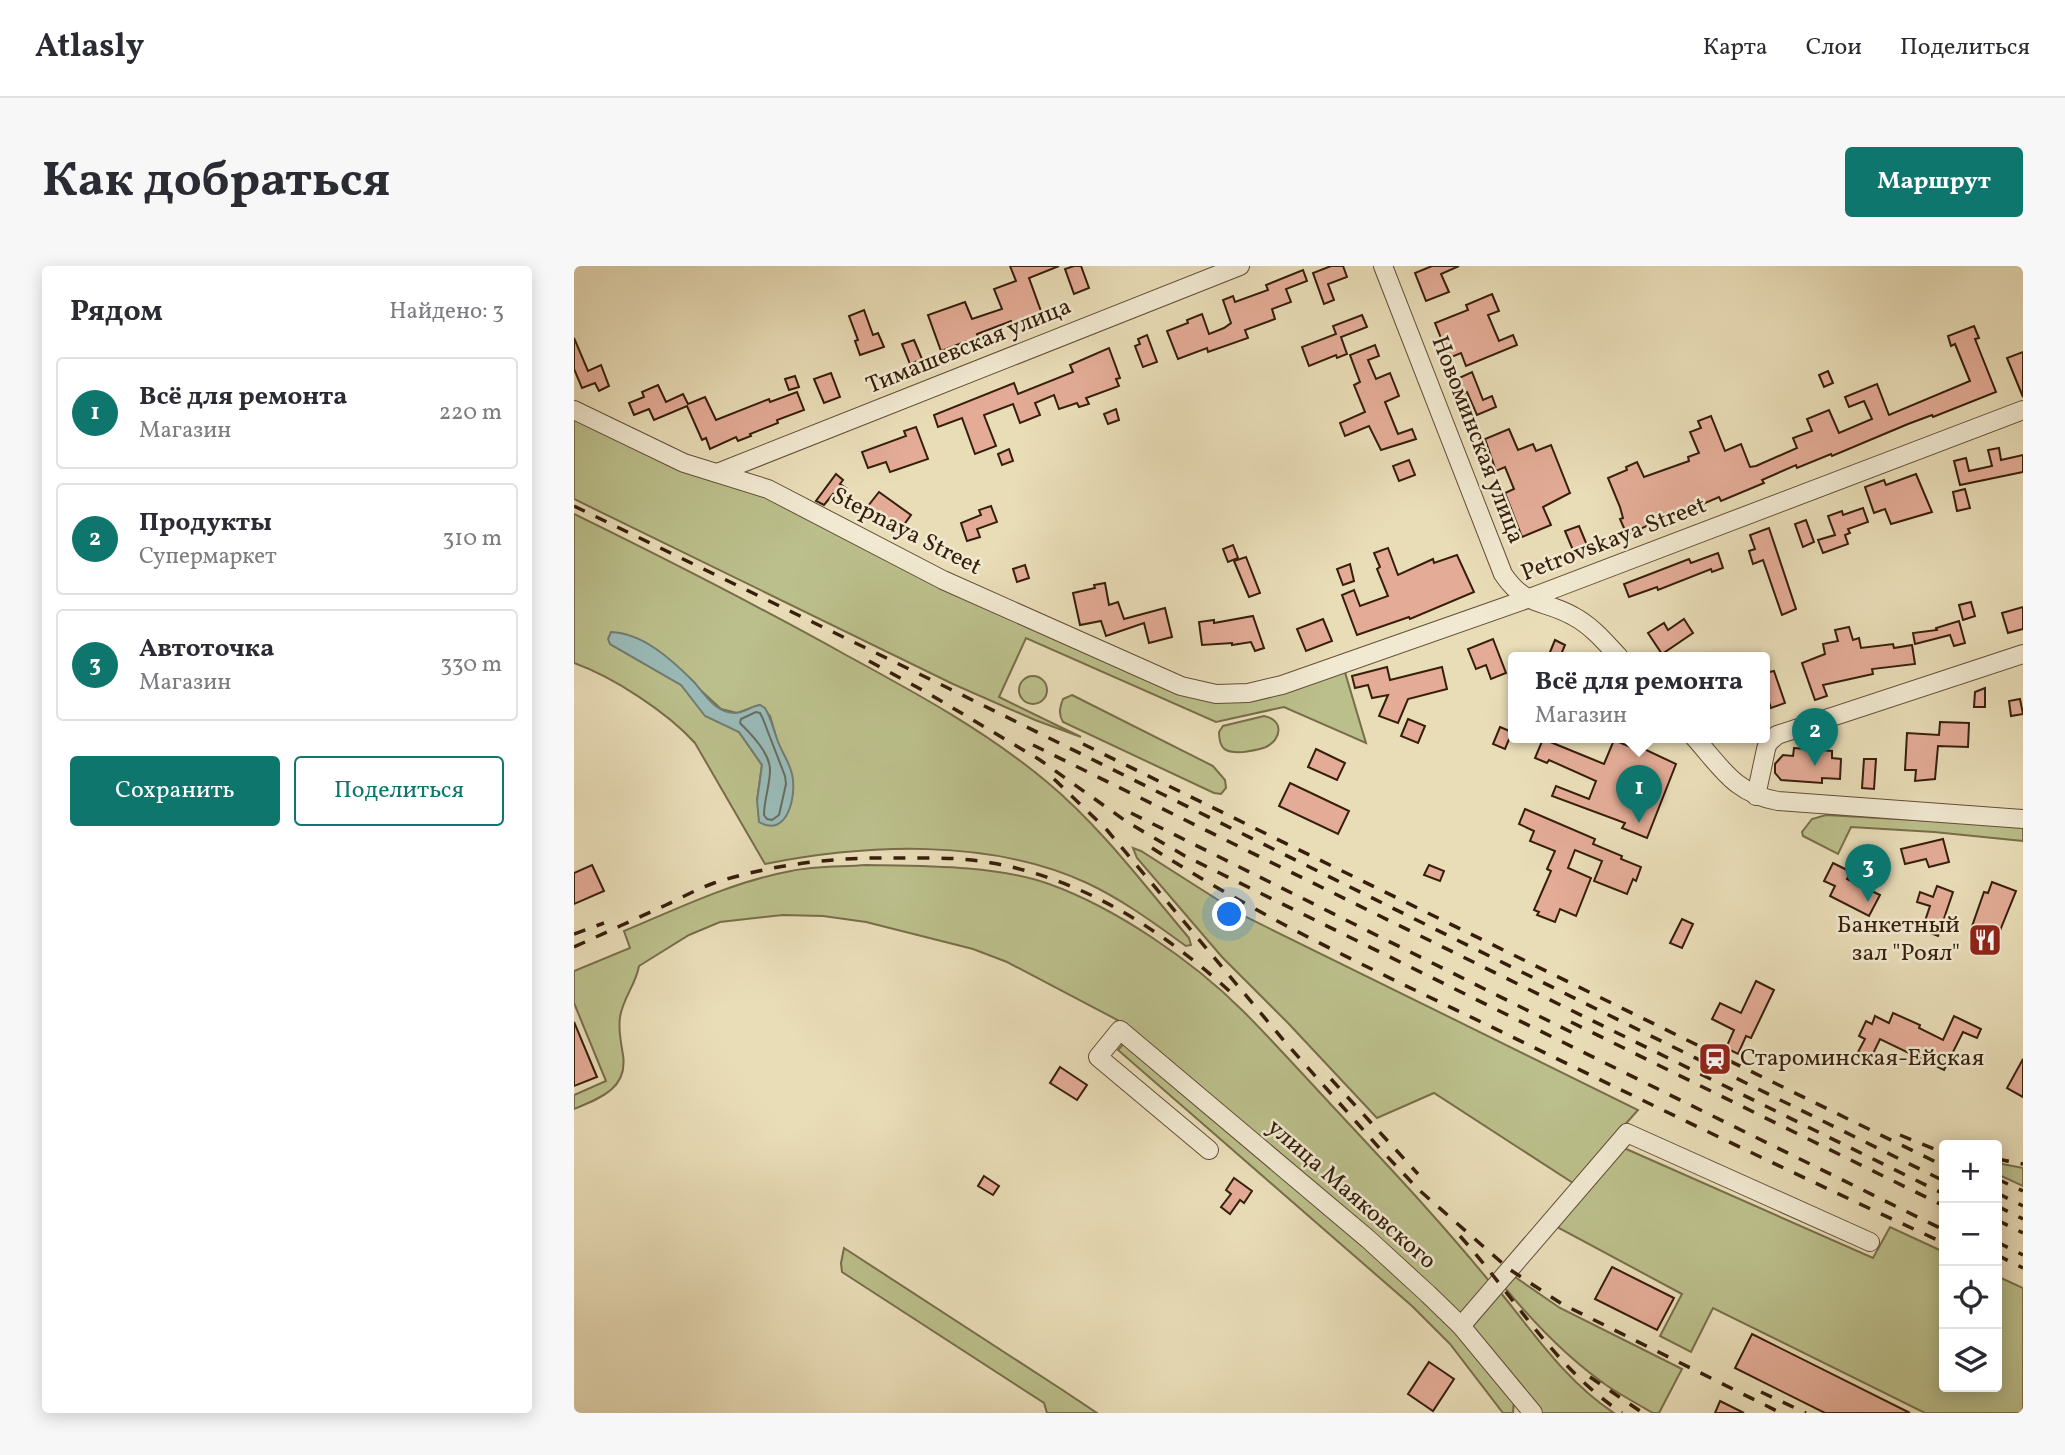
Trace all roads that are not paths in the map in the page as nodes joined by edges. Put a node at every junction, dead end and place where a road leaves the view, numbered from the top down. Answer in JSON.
{"nodes":[{"id":1,"x":1240,"y":266,"type":"edge"},
{"id":2,"x":1382,"y":266,"type":"edge"},
{"id":3,"x":574,"y":410,"type":"edge"},
{"id":4,"x":2023,"y":410,"type":"edge"},
{"id":5,"x":717,"y":473,"type":"junction"},
{"id":6,"x":1527,"y":599,"type":"junction"},
{"id":7,"x":1614,"y":652,"type":"edge"},
{"id":8,"x":2023,"y":654,"type":"edge"},
{"id":9,"x":1216,"y":694,"type":"joint"},
{"id":10,"x":1770,"y":741,"type":"edge"},
{"id":11,"x":1699,"y":743,"type":"edge"},
{"id":12,"x":1768,"y":743,"type":"edge"},
{"id":13,"x":1756,"y":796,"type":"junction"},
{"id":14,"x":2023,"y":819,"type":"edge"},
{"id":15,"x":1209,"y":1150,"type":"dead end"},
{"id":16,"x":1870,"y":1242,"type":"dead end"},
{"id":17,"x":1461,"y":1326,"type":"junction"},
{"id":18,"x":1533,"y":1413,"type":"edge"}],
"edges":[{"from":1,"to":5,"type":"street","name":"Тимашевская улица"},
{"from":2,"to":6,"type":"street","name":"Новоминская улица"},
{"from":3,"to":5,"type":"street","name":"Stepnaya Street"},
{"from":4,"to":6,"type":"street","name":"Petrovskaya Street"},
{"from":5,"to":9,"type":"street","name":"Stepnaya Street"},
{"from":6,"to":7,"type":"street","name":"Новоминская улица"},
{"from":6,"to":9,"type":"street","name":"Petrovskaya Street"},
{"from":8,"to":10,"type":"street"},
{"from":11,"to":13,"type":"street"},
{"from":12,"to":13,"type":"street"},
{"from":13,"to":14,"type":"street"},
{"from":15,"to":17,"type":"street","name":"улица Маяковского"},
{"from":16,"to":17,"type":"street"},
{"from":17,"to":18,"type":"street","name":"улица Маяковского"}]}
